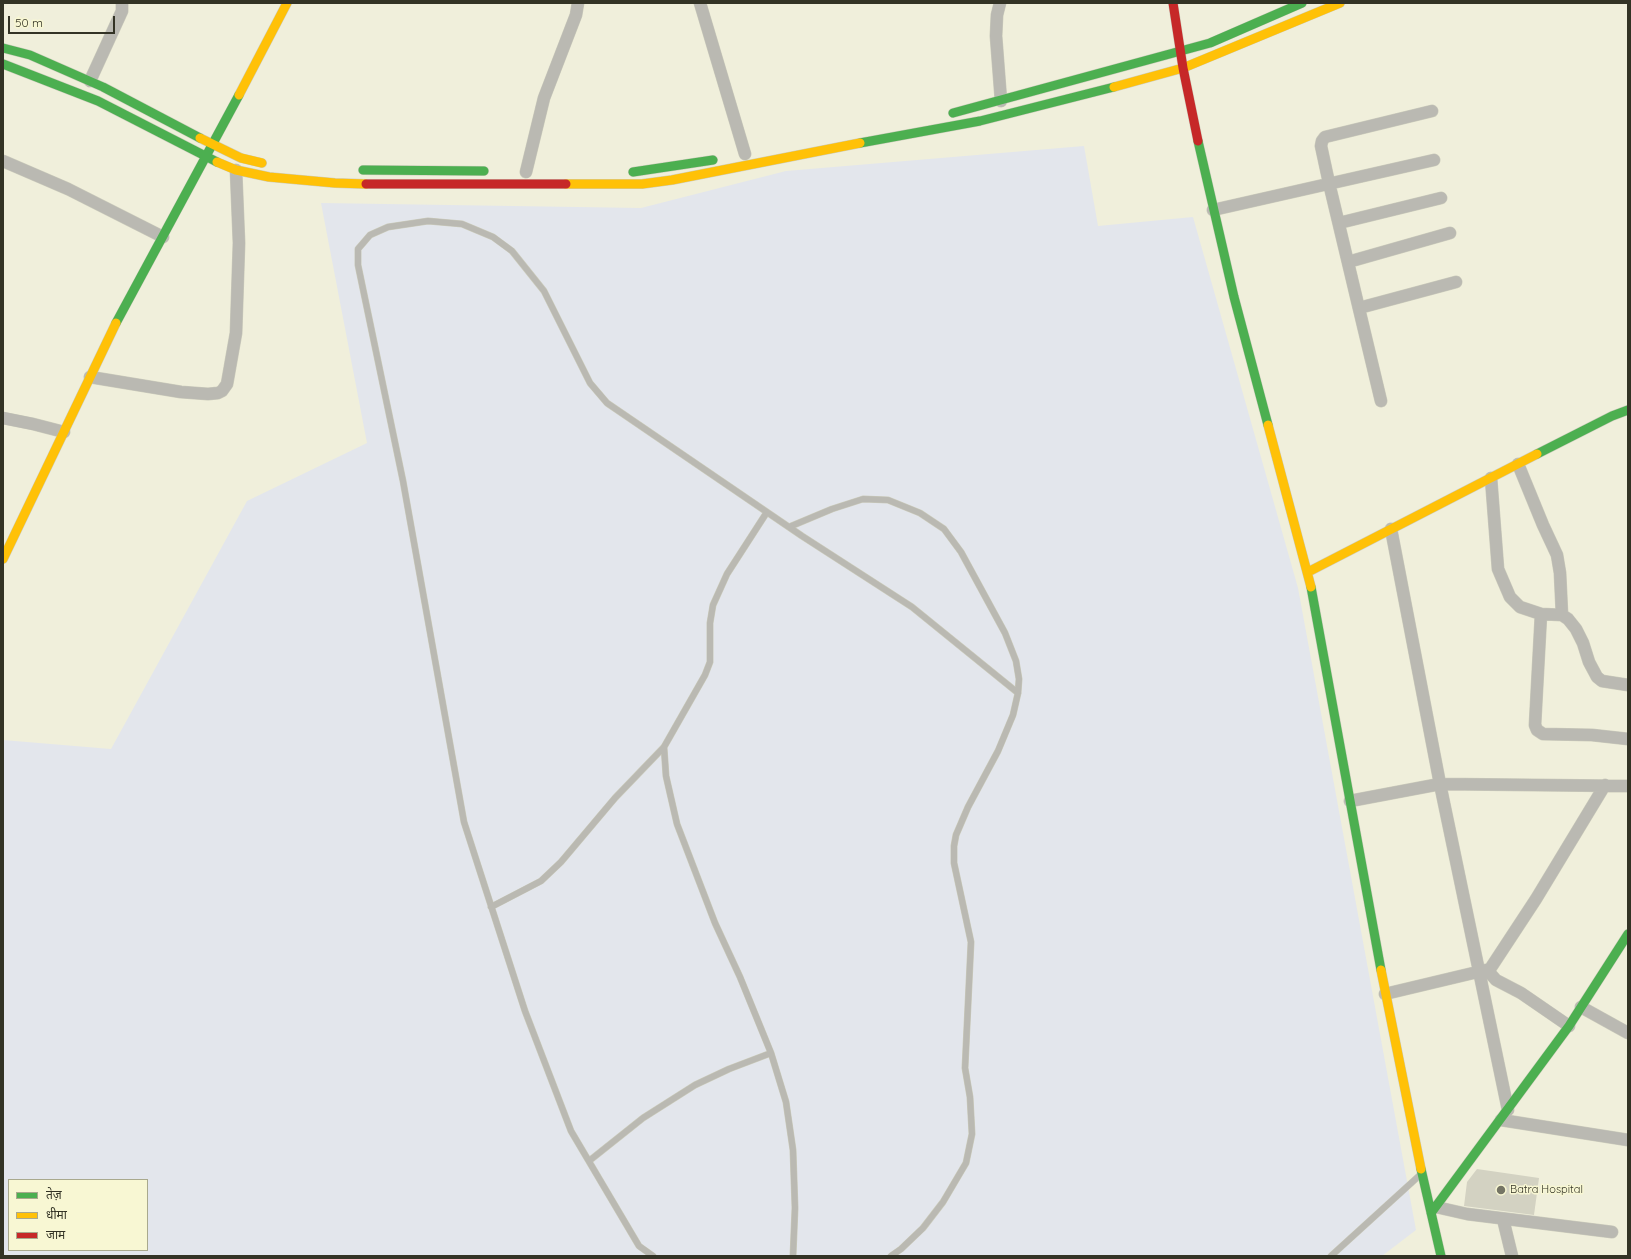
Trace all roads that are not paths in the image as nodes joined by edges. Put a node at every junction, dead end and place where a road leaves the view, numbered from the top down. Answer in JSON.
{"nodes":[{"id":1,"x":122,"y":3,"type":"edge"},
{"id":2,"x":287,"y":3,"type":"edge"},
{"id":3,"x":578,"y":3,"type":"edge"},
{"id":4,"x":700,"y":3,"type":"edge"},
{"id":5,"x":1000,"y":3,"type":"edge"},
{"id":6,"x":1173,"y":3,"type":"edge"},
{"id":7,"x":1302,"y":3,"type":"edge"},
{"id":8,"x":1340,"y":3,"type":"edge"},
{"id":9,"x":6,"y":48,"type":"edge"},
{"id":10,"x":1180,"y":52,"type":"junction"},
{"id":11,"x":3,"y":64,"type":"edge"},
{"id":12,"x":1183,"y":68,"type":"junction"},
{"id":13,"x":90,"y":81,"type":"junction"},
{"id":14,"x":1001,"y":101,"type":"junction"},
{"id":15,"x":1432,"y":111,"type":"dead end"},
{"id":16,"x":944,"y":115,"type":"dead end"},
{"id":17,"x":212,"y":144,"type":"junction"},
{"id":18,"x":745,"y":154,"type":"dead end"},
{"id":19,"x":206,"y":157,"type":"junction"},
{"id":20,"x":721,"y":158,"type":"dead end"},
{"id":21,"x":1434,"y":160,"type":"dead end"},
{"id":22,"x":3,"y":161,"type":"edge"},
{"id":23,"x":274,"y":165,"type":"dead end"},
{"id":24,"x":236,"y":170,"type":"junction"},
{"id":25,"x":357,"y":170,"type":"dead end"},
{"id":26,"x":495,"y":171,"type":"dead end"},
{"id":27,"x":526,"y":172,"type":"dead end"},
{"id":28,"x":627,"y":172,"type":"dead end"},
{"id":29,"x":1329,"y":184,"type":"junction"},
{"id":30,"x":1441,"y":198,"type":"dead end"},
{"id":31,"x":1213,"y":210,"type":"junction"},
{"id":32,"x":1339,"y":223,"type":"junction"},
{"id":33,"x":1450,"y":233,"type":"dead end"},
{"id":34,"x":163,"y":237,"type":"junction"},
{"id":35,"x":1348,"y":262,"type":"junction"},
{"id":36,"x":1456,"y":282,"type":"dead end"},
{"id":37,"x":1359,"y":308,"type":"junction"},
{"id":38,"x":90,"y":377,"type":"junction"},
{"id":39,"x":1381,"y":401,"type":"dead end"},
{"id":40,"x":1628,"y":410,"type":"edge"},
{"id":41,"x":3,"y":418,"type":"edge"},
{"id":42,"x":64,"y":432,"type":"junction"},
{"id":43,"x":1518,"y":464,"type":"junction"},
{"id":44,"x":1491,"y":478,"type":"junction"},
{"id":45,"x":767,"y":512,"type":"junction"},
{"id":46,"x":789,"y":527,"type":"junction"},
{"id":47,"x":1391,"y":529,"type":"junction"},
{"id":48,"x":3,"y":559,"type":"edge"},
{"id":49,"x":1308,"y":572,"type":"junction"},
{"id":50,"x":1541,"y":614,"type":"junction"},
{"id":51,"x":1562,"y":614,"type":"junction"},
{"id":52,"x":1628,"y":685,"type":"edge"},
{"id":53,"x":1018,"y":693,"type":"junction"},
{"id":54,"x":1628,"y":739,"type":"edge"},
{"id":55,"x":664,"y":747,"type":"junction"},
{"id":56,"x":1440,"y":784,"type":"junction"},
{"id":57,"x":1605,"y":785,"type":"junction"},
{"id":58,"x":1628,"y":786,"type":"edge"},
{"id":59,"x":1350,"y":801,"type":"junction"},
{"id":60,"x":491,"y":908,"type":"junction"},
{"id":61,"x":1628,"y":934,"type":"edge"},
{"id":62,"x":1484,"y":972,"type":"junction"},
{"id":63,"x":1385,"y":994,"type":"junction"},
{"id":64,"x":1581,"y":1007,"type":"junction"},
{"id":65,"x":1569,"y":1026,"type":"junction"},
{"id":66,"x":1628,"y":1033,"type":"edge"},
{"id":67,"x":771,"y":1053,"type":"junction"},
{"id":68,"x":1508,"y":1110,"type":"junction"},
{"id":69,"x":1501,"y":1120,"type":"junction"},
{"id":70,"x":1628,"y":1140,"type":"edge"},
{"id":71,"x":589,"y":1161,"type":"junction"},
{"id":72,"x":1422,"y":1174,"type":"junction"},
{"id":73,"x":1433,"y":1210,"type":"junction"},
{"id":74,"x":1503,"y":1219,"type":"junction"},
{"id":75,"x":1612,"y":1232,"type":"dead end"},
{"id":76,"x":652,"y":1256,"type":"edge"},
{"id":77,"x":793,"y":1256,"type":"edge"},
{"id":78,"x":891,"y":1256,"type":"edge"},
{"id":79,"x":1331,"y":1256,"type":"edge"},
{"id":80,"x":1441,"y":1256,"type":"edge"},
{"id":81,"x":1512,"y":1256,"type":"edge"}],
"edges":[{"from":1,"to":13,"type":"street"},
{"from":2,"to":17,"type":"street"},
{"from":3,"to":27,"type":"street"},
{"from":4,"to":18,"type":"street"},
{"from":5,"to":14,"type":"street"},
{"from":6,"to":10,"type":"street"},
{"from":7,"to":10,"type":"street"},
{"from":8,"to":12,"type":"street"},
{"from":9,"to":11,"type":"street"},
{"from":9,"to":13,"type":"street"},
{"from":10,"to":12,"type":"street"},
{"from":10,"to":14,"type":"street"},
{"from":11,"to":19,"type":"street"},
{"from":12,"to":24,"type":"street"},
{"from":12,"to":31,"type":"street"},
{"from":13,"to":17,"type":"street"},
{"from":14,"to":16,"type":"street"},
{"from":15,"to":29,"type":"street"},
{"from":17,"to":19,"type":"street"},
{"from":17,"to":23,"type":"street"},
{"from":19,"to":24,"type":"street"},
{"from":19,"to":34,"type":"street"},
{"from":20,"to":28,"type":"street"},
{"from":21,"to":29,"type":"street"},
{"from":22,"to":34,"type":"street"},
{"from":24,"to":38,"type":"street"},
{"from":25,"to":26,"type":"street"},
{"from":29,"to":31,"type":"street"},
{"from":29,"to":32,"type":"street"},
{"from":30,"to":32,"type":"street"},
{"from":31,"to":49,"type":"street"},
{"from":32,"to":35,"type":"street"},
{"from":33,"to":35,"type":"street"},
{"from":34,"to":38,"type":"street"},
{"from":35,"to":37,"type":"street"},
{"from":36,"to":37,"type":"street"},
{"from":37,"to":39,"type":"street"},
{"from":38,"to":42,"type":"street"},
{"from":40,"to":43,"type":"street"},
{"from":41,"to":42,"type":"street"},
{"from":42,"to":48,"type":"street"},
{"from":43,"to":44,"type":"street"},
{"from":43,"to":51,"type":"street"},
{"from":44,"to":47,"type":"street"},
{"from":44,"to":50,"type":"street"},
{"from":45,"to":46,"type":"lane"},
{"from":45,"to":55,"type":"lane"},
{"from":45,"to":60,"type":"lane"},
{"from":46,"to":53,"type":"lane"},
{"from":46,"to":53,"type":"lane"},
{"from":47,"to":49,"type":"street"},
{"from":47,"to":56,"type":"street"},
{"from":49,"to":59,"type":"street"},
{"from":50,"to":51,"type":"street"},
{"from":50,"to":54,"type":"street"},
{"from":51,"to":52,"type":"street"},
{"from":53,"to":78,"type":"lane"},
{"from":55,"to":60,"type":"lane"},
{"from":55,"to":67,"type":"lane"},
{"from":56,"to":57,"type":"street"},
{"from":56,"to":59,"type":"street"},
{"from":56,"to":62,"type":"street"},
{"from":57,"to":58,"type":"street"},
{"from":57,"to":62,"type":"street"},
{"from":59,"to":63,"type":"street"},
{"from":60,"to":71,"type":"lane"},
{"from":61,"to":64,"type":"street"},
{"from":62,"to":63,"type":"street"},
{"from":62,"to":65,"type":"street"},
{"from":62,"to":68,"type":"street"},
{"from":63,"to":72,"type":"street"},
{"from":64,"to":65,"type":"street"},
{"from":64,"to":66,"type":"street"},
{"from":65,"to":68,"type":"street"},
{"from":67,"to":71,"type":"lane"},
{"from":67,"to":77,"type":"lane"},
{"from":68,"to":69,"type":"street"},
{"from":69,"to":70,"type":"street"},
{"from":69,"to":73,"type":"street"},
{"from":71,"to":76,"type":"lane"},
{"from":72,"to":73,"type":"street"},
{"from":72,"to":79,"type":"lane"},
{"from":73,"to":74,"type":"street"},
{"from":73,"to":80,"type":"street"},
{"from":74,"to":75,"type":"street"},
{"from":74,"to":81,"type":"street"}]}
